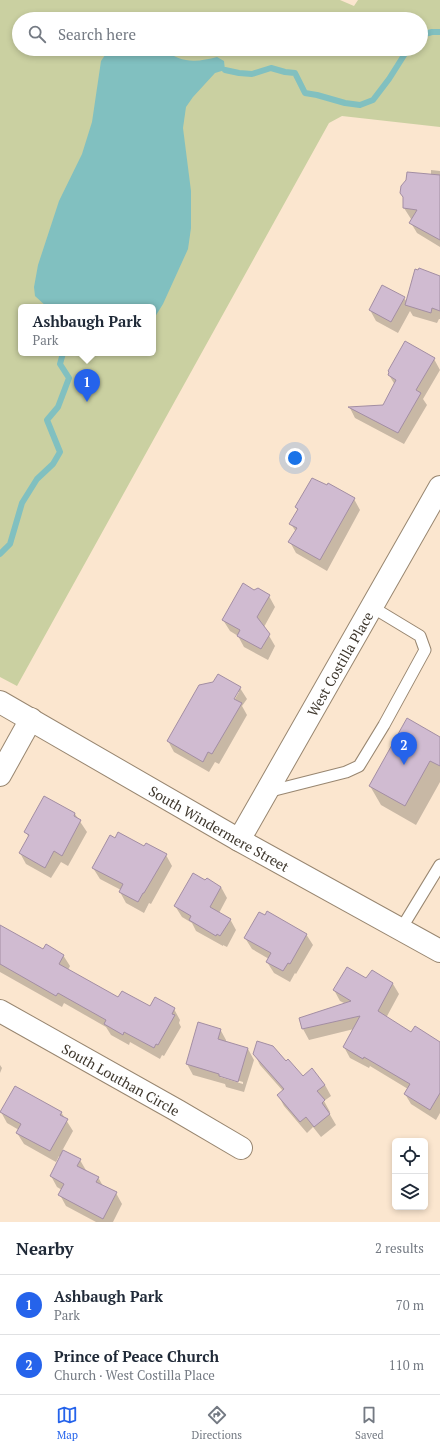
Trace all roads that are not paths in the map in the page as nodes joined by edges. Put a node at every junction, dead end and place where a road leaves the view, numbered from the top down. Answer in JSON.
{"nodes":[{"id":1,"x":440,"y":488,"type":"edge"},
{"id":2,"x":372,"y":607,"type":"junction"},
{"id":3,"x":0,"y":702,"type":"edge"},
{"id":4,"x":31,"y":719,"type":"junction"},
{"id":5,"x":0,"y":775,"type":"edge"},
{"id":6,"x":266,"y":792,"type":"junction"},
{"id":7,"x":239,"y":840,"type":"junction"},
{"id":8,"x":440,"y":865,"type":"edge"},
{"id":9,"x":401,"y":929,"type":"junction"},
{"id":10,"x":440,"y":951,"type":"edge"},
{"id":11,"x":0,"y":1011,"type":"edge"},
{"id":12,"x":241,"y":1148,"type":"dead end"}],
"edges":[{"from":1,"to":2,"type":"street","name":"West Costilla Place"},
{"from":2,"to":6,"type":"street","name":"West Costilla Place"},
{"from":2,"to":6,"type":"lane"},
{"from":3,"to":4,"type":"street","name":"South Windermere Street"},
{"from":4,"to":5,"type":"street"},
{"from":4,"to":7,"type":"street","name":"South Windermere Street"},
{"from":6,"to":7,"type":"street","name":"West Costilla Place"},
{"from":7,"to":9,"type":"street","name":"South Windermere Street"},
{"from":8,"to":9,"type":"lane"},
{"from":9,"to":10,"type":"street","name":"South Windermere Street"},
{"from":11,"to":12,"type":"street","name":"South Louthan Circle"}]}
